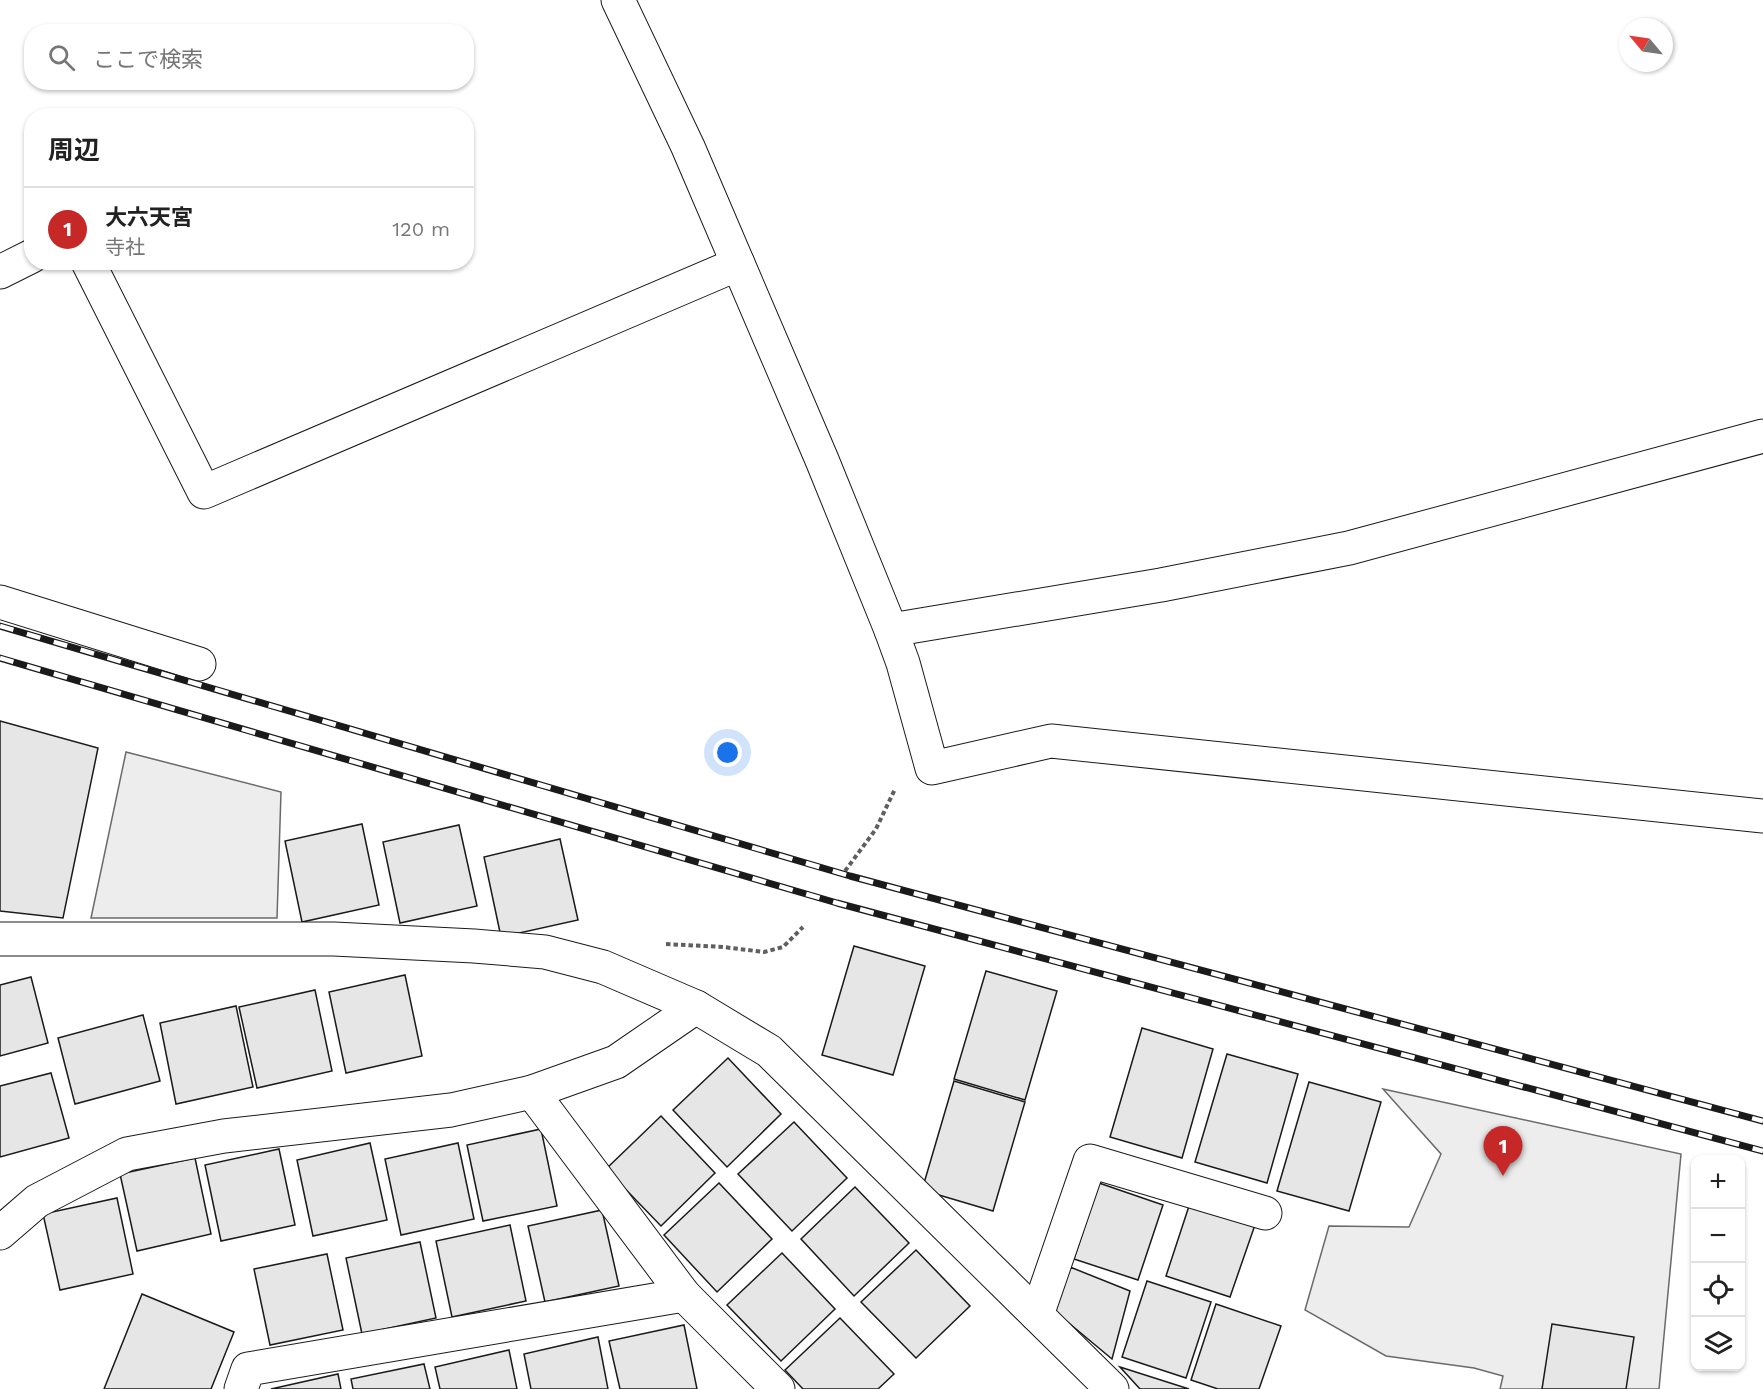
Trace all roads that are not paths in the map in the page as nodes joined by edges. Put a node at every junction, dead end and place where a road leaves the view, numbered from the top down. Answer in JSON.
{"nodes":[{"id":1,"x":618,"y":0,"type":"edge"},
{"id":2,"x":24,"y":260,"type":"edge"},
{"id":3,"x":738,"y":264,"type":"junction"},
{"id":4,"x":92,"y":270,"type":"edge"},
{"id":5,"x":0,"y":272,"type":"edge"},
{"id":6,"x":1763,"y":436,"type":"edge"},
{"id":7,"x":0,"y":602,"type":"edge"},
{"id":8,"x":891,"y":630,"type":"junction"},
{"id":9,"x":199,"y":664,"type":"dead end"},
{"id":10,"x":1763,"y":816,"type":"edge"},
{"id":11,"x":0,"y":939,"type":"edge"},
{"id":12,"x":696,"y":1007,"type":"junction"},
{"id":13,"x":532,"y":1092,"type":"junction"},
{"id":14,"x":1265,"y":1213,"type":"dead end"},
{"id":15,"x":0,"y":1233,"type":"edge"},
{"id":16,"x":684,"y":1295,"type":"junction"},
{"id":17,"x":1037,"y":1316,"type":"junction"},
{"id":18,"x":241,"y":1389,"type":"edge"},
{"id":19,"x":778,"y":1389,"type":"edge"},
{"id":20,"x":1112,"y":1389,"type":"edge"}],
"edges":[{"from":1,"to":3,"type":"street"},
{"from":2,"to":5,"type":"street"},
{"from":3,"to":4,"type":"street"},
{"from":3,"to":8,"type":"street"},
{"from":6,"to":8,"type":"street"},
{"from":7,"to":9,"type":"street"},
{"from":8,"to":10,"type":"street"},
{"from":11,"to":12,"type":"street"},
{"from":12,"to":13,"type":"street"},
{"from":12,"to":17,"type":"street"},
{"from":13,"to":15,"type":"street"},
{"from":13,"to":16,"type":"street"},
{"from":14,"to":17,"type":"street"},
{"from":16,"to":18,"type":"street"},
{"from":16,"to":19,"type":"street"},
{"from":17,"to":20,"type":"street"}]}
